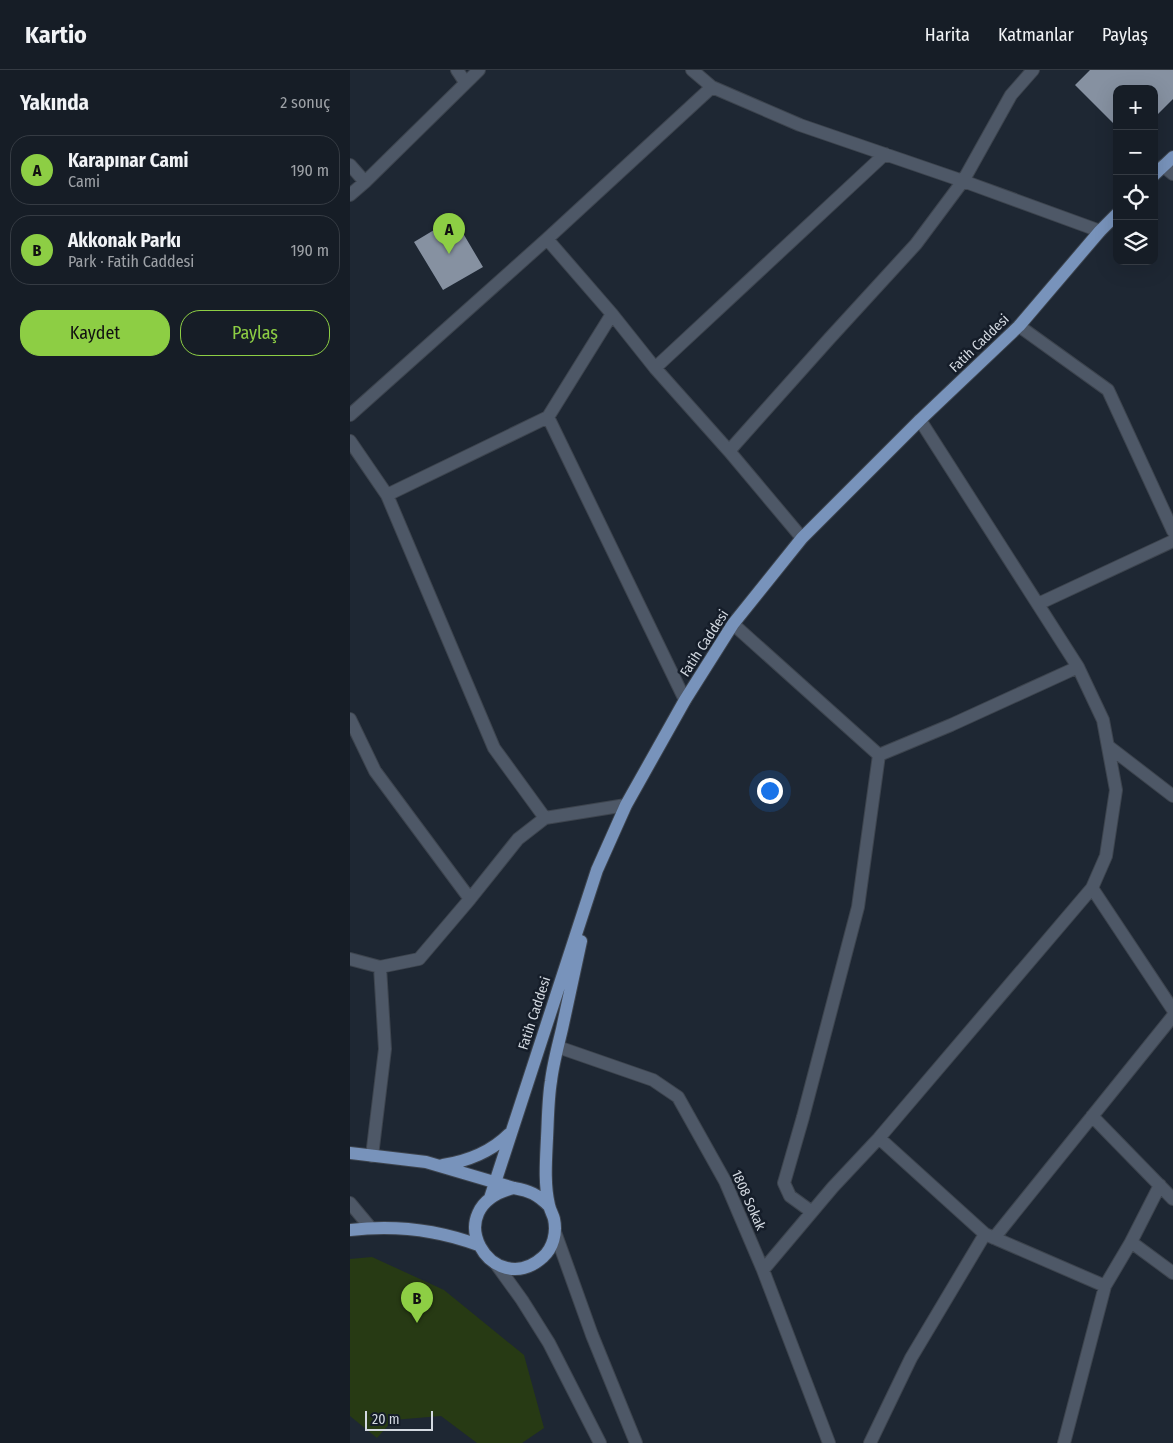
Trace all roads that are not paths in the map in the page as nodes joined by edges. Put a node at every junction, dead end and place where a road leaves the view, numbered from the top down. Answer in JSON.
{"nodes":[{"id":1,"x":457,"y":70,"type":"edge"},
{"id":2,"x":479,"y":70,"type":"edge"},
{"id":3,"x":692,"y":70,"type":"edge"},
{"id":4,"x":1033,"y":70,"type":"edge"},
{"id":5,"x":465,"y":82,"type":"junction"},
{"id":6,"x":712,"y":87,"type":"junction"},
{"id":7,"x":885,"y":154,"type":"junction"},
{"id":8,"x":350,"y":164,"type":"edge"},
{"id":9,"x":963,"y":181,"type":"junction"},
{"id":10,"x":365,"y":182,"type":"junction"},
{"id":11,"x":350,"y":195,"type":"edge"},
{"id":12,"x":1113,"y":218,"type":"edge"},
{"id":13,"x":1100,"y":231,"type":"junction"},
{"id":14,"x":547,"y":239,"type":"junction"},
{"id":15,"x":612,"y":314,"type":"junction"},
{"id":16,"x":1019,"y":326,"type":"junction"},
{"id":17,"x":655,"y":368,"type":"junction"},
{"id":18,"x":350,"y":414,"type":"edge"},
{"id":19,"x":548,"y":417,"type":"junction"},
{"id":20,"x":920,"y":420,"type":"junction"},
{"id":21,"x":350,"y":441,"type":"edge"},
{"id":22,"x":729,"y":451,"type":"junction"},
{"id":23,"x":387,"y":495,"type":"junction"},
{"id":24,"x":1173,"y":531,"type":"edge"},
{"id":25,"x":802,"y":538,"type":"junction"},
{"id":26,"x":1173,"y":541,"type":"edge"},
{"id":27,"x":1038,"y":604,"type":"junction"},
{"id":28,"x":732,"y":624,"type":"junction"},
{"id":29,"x":1078,"y":667,"type":"junction"},
{"id":30,"x":685,"y":700,"type":"junction"},
{"id":31,"x":350,"y":719,"type":"edge"},
{"id":32,"x":1108,"y":746,"type":"junction"},
{"id":33,"x":879,"y":755,"type":"junction"},
{"id":34,"x":1173,"y":796,"type":"edge"},
{"id":35,"x":626,"y":806,"type":"junction"},
{"id":36,"x":545,"y":818,"type":"junction"},
{"id":37,"x":597,"y":870,"type":"junction"},
{"id":38,"x":1092,"y":888,"type":"junction"},
{"id":39,"x":470,"y":899,"type":"junction"},
{"id":40,"x":350,"y":959,"type":"edge"},
{"id":41,"x":380,"y":967,"type":"junction"},
{"id":42,"x":1173,"y":1010,"type":"edge"},
{"id":43,"x":1173,"y":1016,"type":"edge"},
{"id":44,"x":558,"y":1048,"type":"junction"},
{"id":45,"x":1092,"y":1116,"type":"junction"},
{"id":46,"x":511,"y":1132,"type":"junction"},
{"id":47,"x":879,"y":1138,"type":"junction"},
{"id":48,"x":350,"y":1153,"type":"edge"},
{"id":49,"x":372,"y":1156,"type":"junction"},
{"id":50,"x":439,"y":1166,"type":"junction"},
{"id":51,"x":495,"y":1182,"type":"junction"},
{"id":52,"x":1160,"y":1185,"type":"junction"},
{"id":53,"x":514,"y":1188,"type":"junction"},
{"id":54,"x":490,"y":1198,"type":"junction"},
{"id":55,"x":1173,"y":1199,"type":"edge"},
{"id":56,"x":350,"y":1202,"type":"edge"},
{"id":57,"x":549,"y":1206,"type":"junction"},
{"id":58,"x":812,"y":1212,"type":"junction"},
{"id":59,"x":370,"y":1227,"type":"junction"},
{"id":60,"x":350,"y":1230,"type":"edge"},
{"id":61,"x":555,"y":1232,"type":"junction"},
{"id":62,"x":990,"y":1236,"type":"junction"},
{"id":63,"x":1131,"y":1242,"type":"junction"},
{"id":64,"x":478,"y":1245,"type":"junction"},
{"id":65,"x":496,"y":1264,"type":"junction"},
{"id":66,"x":763,"y":1270,"type":"junction"},
{"id":67,"x":1173,"y":1273,"type":"edge"},
{"id":68,"x":1105,"y":1286,"type":"junction"},
{"id":69,"x":600,"y":1443,"type":"edge"},
{"id":70,"x":636,"y":1443,"type":"edge"},
{"id":71,"x":829,"y":1443,"type":"edge"},
{"id":72,"x":870,"y":1443,"type":"edge"},
{"id":73,"x":1064,"y":1443,"type":"edge"}],
"edges":[{"from":1,"to":5,"type":"street"},
{"from":2,"to":5,"type":"street"},
{"from":3,"to":6,"type":"street"},
{"from":4,"to":9,"type":"street"},
{"from":5,"to":10,"type":"street"},
{"from":6,"to":7,"type":"street"},
{"from":6,"to":14,"type":"street"},
{"from":7,"to":9,"type":"street"},
{"from":7,"to":17,"type":"street"},
{"from":8,"to":10,"type":"street"},
{"from":9,"to":13,"type":"street"},
{"from":9,"to":22,"type":"street"},
{"from":10,"to":11,"type":"street"},
{"from":12,"to":13,"type":"main road","name":"Fatih Caddesi"},
{"from":13,"to":16,"type":"main road","name":"Fatih Caddesi"},
{"from":14,"to":15,"type":"street"},
{"from":14,"to":18,"type":"street"},
{"from":15,"to":17,"type":"street"},
{"from":15,"to":19,"type":"street"},
{"from":16,"to":20,"type":"main road","name":"Fatih Caddesi"},
{"from":16,"to":24,"type":"street"},
{"from":17,"to":22,"type":"street"},
{"from":19,"to":23,"type":"street"},
{"from":19,"to":30,"type":"street"},
{"from":20,"to":25,"type":"main road","name":"Fatih Caddesi"},
{"from":20,"to":27,"type":"street"},
{"from":21,"to":23,"type":"street"},
{"from":22,"to":25,"type":"street"},
{"from":23,"to":36,"type":"street"},
{"from":25,"to":28,"type":"main road","name":"Fatih Caddesi"},
{"from":26,"to":27,"type":"street"},
{"from":27,"to":29,"type":"street"},
{"from":28,"to":30,"type":"main road","name":"Fatih Caddesi"},
{"from":28,"to":33,"type":"street"},
{"from":29,"to":32,"type":"street"},
{"from":29,"to":33,"type":"street"},
{"from":30,"to":35,"type":"main road","name":"Fatih Caddesi"},
{"from":31,"to":39,"type":"street"},
{"from":32,"to":34,"type":"street"},
{"from":32,"to":38,"type":"street"},
{"from":33,"to":58,"type":"street"},
{"from":35,"to":36,"type":"street"},
{"from":35,"to":37,"type":"main road","name":"Fatih Caddesi"},
{"from":36,"to":39,"type":"street"},
{"from":37,"to":44,"type":"main road"},
{"from":37,"to":46,"type":"main road","name":"Fatih Caddesi"},
{"from":38,"to":42,"type":"street"},
{"from":38,"to":47,"type":"street"},
{"from":39,"to":41,"type":"street"},
{"from":40,"to":41,"type":"street"},
{"from":41,"to":49,"type":"street"},
{"from":43,"to":45,"type":"street"},
{"from":44,"to":57,"type":"main road"},
{"from":44,"to":66,"type":"street","name":"1808 Sokak"},
{"from":45,"to":52,"type":"street"},
{"from":45,"to":62,"type":"street"},
{"from":46,"to":50,"type":"main road"},
{"from":46,"to":51,"type":"main road","name":"Fatih Caddesi"},
{"from":47,"to":58,"type":"street"},
{"from":47,"to":62,"type":"street"},
{"from":48,"to":49,"type":"main road"},
{"from":49,"to":50,"type":"main road"},
{"from":50,"to":51,"type":"main road"},
{"from":51,"to":53,"type":"main road"},
{"from":51,"to":54,"type":"main road","name":"Fatih Caddesi"},
{"from":52,"to":55,"type":"street"},
{"from":52,"to":63,"type":"street"},
{"from":53,"to":54,"type":"main road"},
{"from":53,"to":57,"type":"main road"},
{"from":54,"to":64,"type":"main road"},
{"from":56,"to":59,"type":"street"},
{"from":57,"to":61,"type":"main road"},
{"from":58,"to":66,"type":"street"},
{"from":59,"to":60,"type":"main road"},
{"from":59,"to":64,"type":"main road"},
{"from":61,"to":65,"type":"main road"},
{"from":61,"to":70,"type":"street"},
{"from":62,"to":68,"type":"street"},
{"from":62,"to":72,"type":"street"},
{"from":63,"to":67,"type":"street"},
{"from":63,"to":68,"type":"street"},
{"from":64,"to":65,"type":"main road"},
{"from":65,"to":69,"type":"street"},
{"from":66,"to":71,"type":"street","name":"1808 Sokak"},
{"from":68,"to":73,"type":"street"}]}
